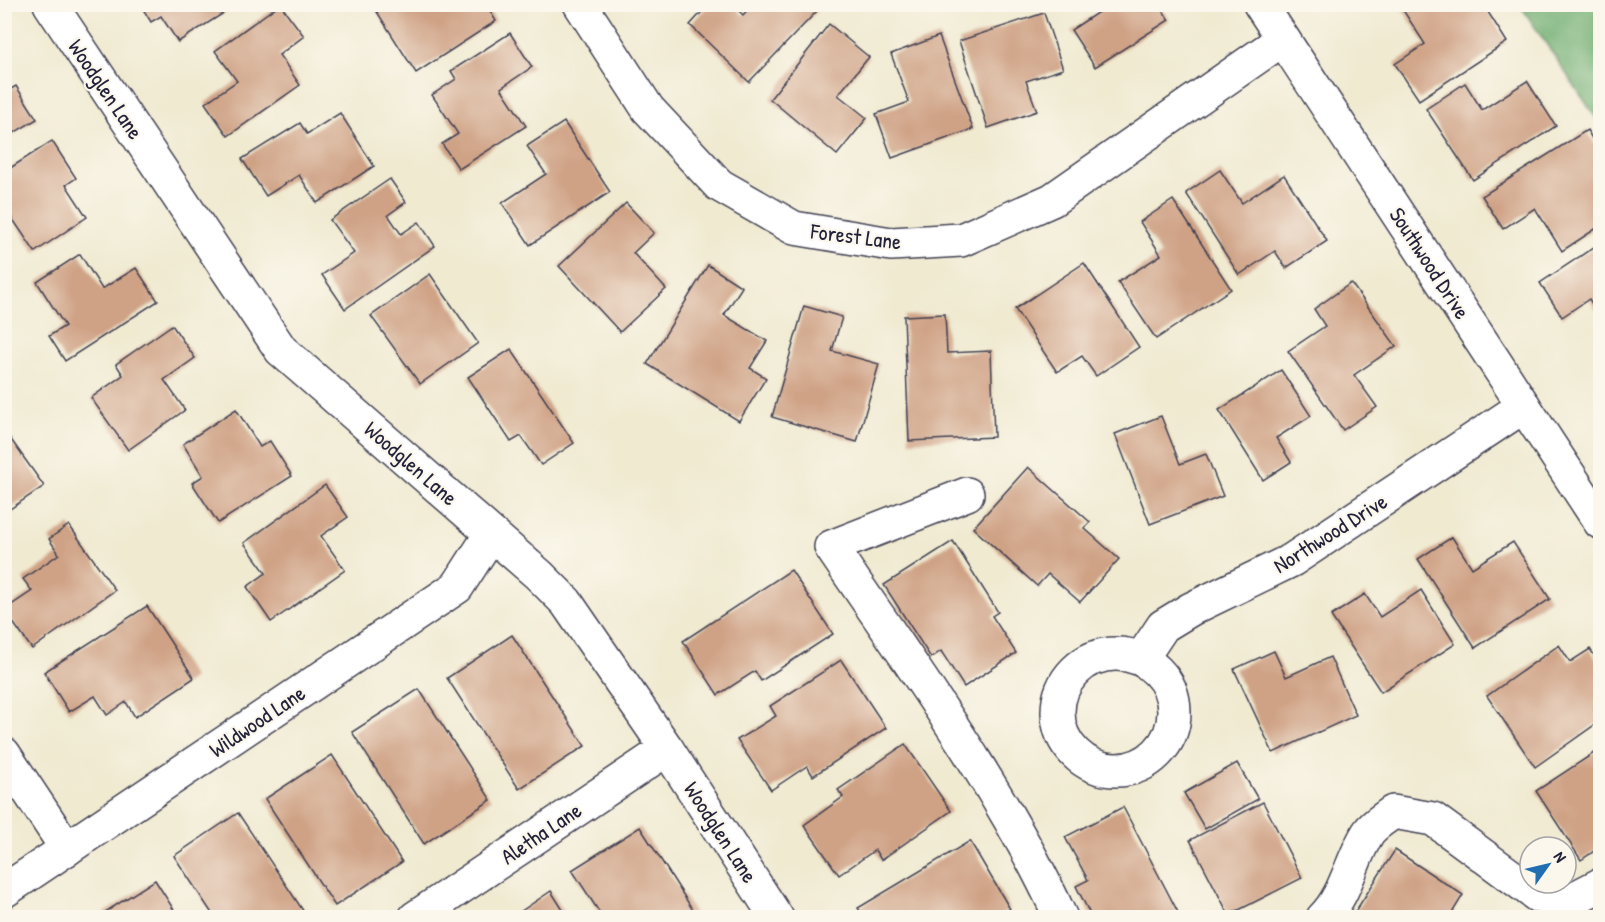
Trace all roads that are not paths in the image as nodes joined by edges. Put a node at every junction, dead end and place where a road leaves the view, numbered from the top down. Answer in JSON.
{"nodes":[{"id":1,"x":50,"y":4,"type":"edge"},
{"id":2,"x":580,"y":4,"type":"edge"},
{"id":3,"x":1260,"y":4,"type":"edge"},
{"id":4,"x":1283,"y":39,"type":"junction"},
{"id":5,"x":1524,"y":406,"type":"junction"},
{"id":6,"x":967,"y":494,"type":"dead end"},
{"id":7,"x":1600,"y":522,"type":"edge"},
{"id":8,"x":491,"y":534,"type":"junction"},
{"id":9,"x":1141,"y":658,"type":"dead end"},
{"id":10,"x":667,"y":749,"type":"junction"},
{"id":11,"x":4,"y":754,"type":"edge"},
{"id":12,"x":67,"y":849,"type":"junction"},
{"id":13,"x":1600,"y":885,"type":"edge"},
{"id":14,"x":4,"y":891,"type":"edge"},
{"id":15,"x":415,"y":918,"type":"edge"},
{"id":16,"x":777,"y":918,"type":"edge"},
{"id":17,"x":1061,"y":918,"type":"edge"},
{"id":18,"x":1323,"y":918,"type":"edge"}],
"edges":[{"from":1,"to":8,"type":"street","name":"Woodglen Lane"},
{"from":2,"to":4,"type":"street","name":"Forest Lane"},
{"from":3,"to":4,"type":"street","name":"Southwood Drive"},
{"from":4,"to":5,"type":"street","name":"Southwood Drive"},
{"from":5,"to":7,"type":"street","name":"Southwood Drive"},
{"from":5,"to":9,"type":"street","name":"Northwood Drive"},
{"from":6,"to":17,"type":"street"},
{"from":8,"to":10,"type":"street","name":"Woodglen Lane"},
{"from":8,"to":12,"type":"street","name":"Wildwood Lane"},
{"from":10,"to":15,"type":"street","name":"Aletha Lane"},
{"from":10,"to":16,"type":"street","name":"Woodglen Lane"},
{"from":11,"to":12,"type":"street"},
{"from":12,"to":14,"type":"street","name":"Wildwood Lane"},
{"from":13,"to":18,"type":"street"}]}
